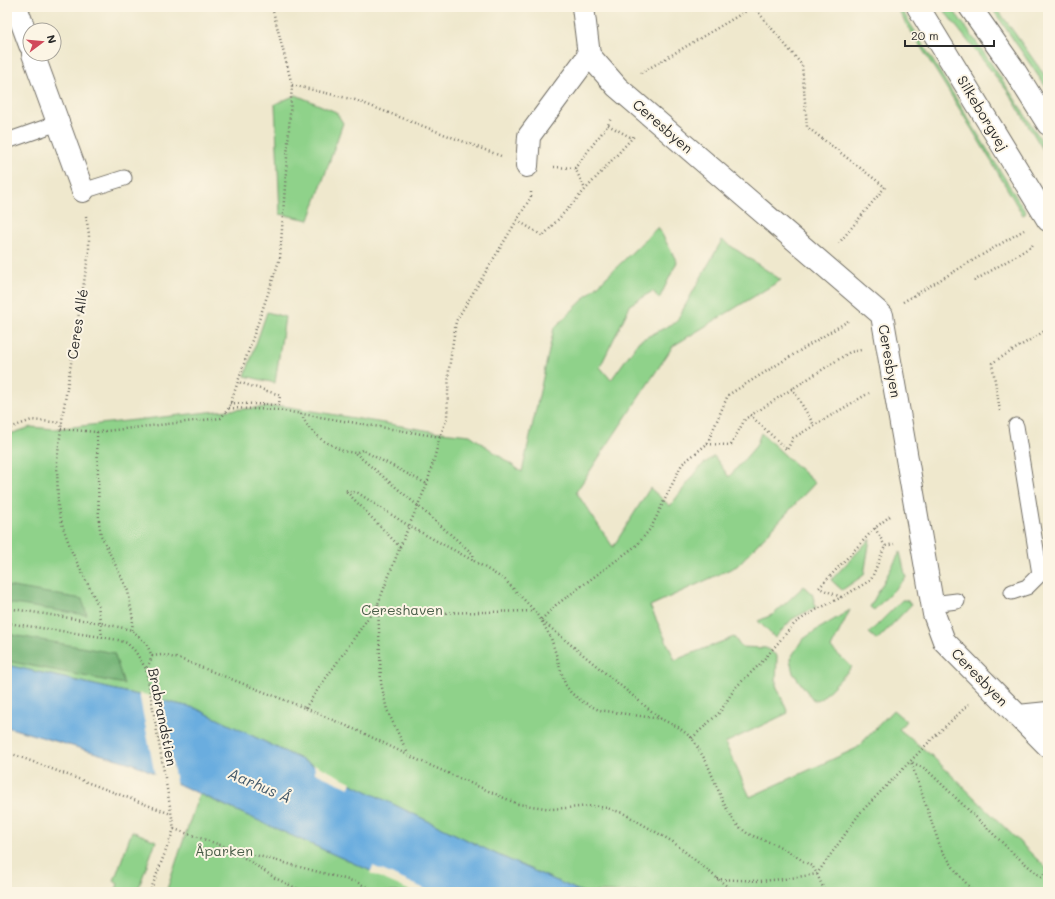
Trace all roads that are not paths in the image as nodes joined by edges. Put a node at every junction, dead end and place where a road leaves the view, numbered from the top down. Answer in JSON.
{"nodes":[{"id":1,"x":16,"y":7,"type":"edge"},
{"id":2,"x":583,"y":7,"type":"edge"},
{"id":3,"x":918,"y":7,"type":"edge"},
{"id":4,"x":970,"y":7,"type":"edge"},
{"id":5,"x":22,"y":23,"type":"edge"},
{"id":6,"x":589,"y":55,"type":"junction"},
{"id":7,"x":36,"y":62,"type":"edge"},
{"id":8,"x":58,"y":123,"type":"junction"},
{"id":9,"x":1048,"y":124,"type":"edge"},
{"id":10,"x":7,"y":141,"type":"edge"},
{"id":11,"x":527,"y":166,"type":"road end"},
{"id":12,"x":124,"y":178,"type":"dead end"},
{"id":13,"x":83,"y":190,"type":"joint"},
{"id":14,"x":1048,"y":220,"type":"edge"},
{"id":15,"x":1016,"y":426,"type":"dead end"},
{"id":16,"x":1012,"y":592,"type":"dead end"},
{"id":17,"x":957,"y":601,"type":"dead end"},
{"id":18,"x":932,"y":604,"type":"junction"},
{"id":19,"x":1048,"y":712,"type":"edge"},
{"id":20,"x":1018,"y":716,"type":"junction"},
{"id":21,"x":1048,"y":746,"type":"edge"}],
"edges":[{"from":1,"to":5,"type":"street"},
{"from":2,"to":6,"type":"street"},
{"from":3,"to":14,"type":"street","name":"Silkeborgvej"},
{"from":4,"to":9,"type":"street"},
{"from":6,"to":11,"type":"street"},
{"from":6,"to":18,"type":"street","name":"Ceresbyen"},
{"from":7,"to":8,"type":"street"},
{"from":8,"to":10,"type":"lane"},
{"from":8,"to":13,"type":"street"},
{"from":12,"to":13,"type":"lane"},
{"from":15,"to":16,"type":"lane"},
{"from":17,"to":18,"type":"lane"},
{"from":18,"to":20,"type":"street","name":"Ceresbyen"},
{"from":19,"to":20,"type":"street","name":"Ceresbyen"},
{"from":20,"to":21,"type":"street","name":"Ceresbyen"}]}
